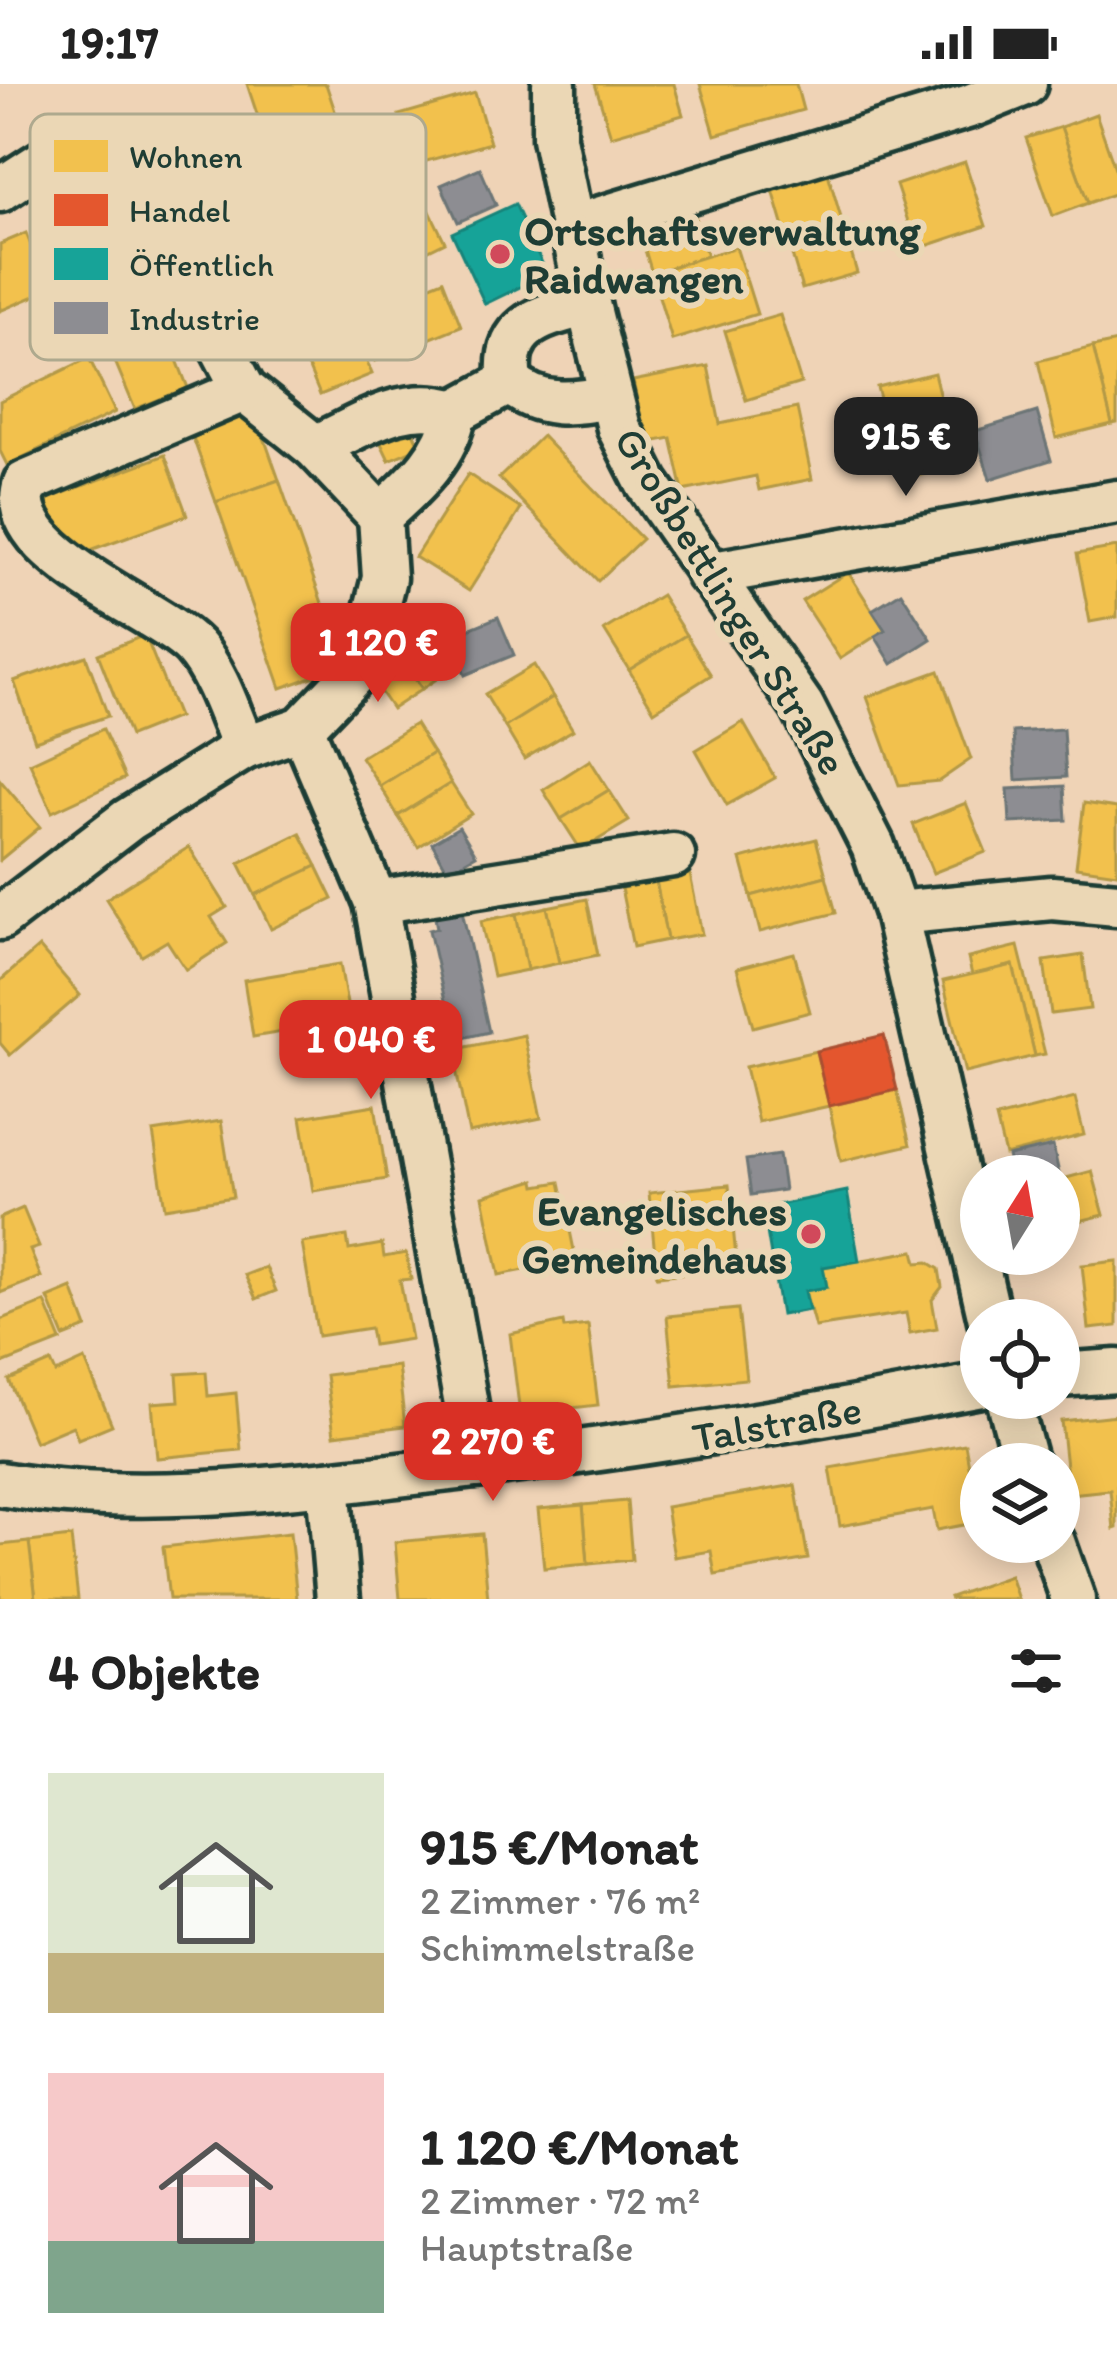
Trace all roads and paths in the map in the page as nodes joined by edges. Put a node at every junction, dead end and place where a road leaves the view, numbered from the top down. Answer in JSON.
{"nodes":[{"id":1,"x":554,"y":84,"type":"edge"},
{"id":2,"x":1025,"y":84,"type":"edge"},
{"id":3,"x":30,"y":172,"type":"edge"},
{"id":4,"x":0,"y":190,"type":"edge"},
{"id":5,"x":572,"y":227,"type":"junction"},
{"id":6,"x":588,"y":304,"type":"junction"},
{"id":7,"x":228,"y":360,"type":"edge"},
{"id":8,"x":510,"y":382,"type":"junction"},
{"id":9,"x":244,"y":390,"type":"junction"},
{"id":10,"x":610,"y":397,"type":"junction"},
{"id":11,"x":454,"y":412,"type":"junction"},
{"id":12,"x":315,"y":447,"type":"junction"},
{"id":13,"x":1117,"y":502,"type":"edge"},
{"id":14,"x":380,"y":516,"type":"junction"},
{"id":15,"x":708,"y":574,"type":"junction"},
{"id":16,"x":302,"y":728,"type":"junction"},
{"id":17,"x":244,"y":748,"type":"junction"},
{"id":18,"x":673,"y":855,"type":"dead end"},
{"id":19,"x":376,"y":902,"type":"junction"},
{"id":20,"x":1117,"y":904,"type":"edge"},
{"id":21,"x":896,"y":913,"type":"junction"},
{"id":22,"x":0,"y":918,"type":"edge"},
{"id":23,"x":985,"y":1299,"type":"edge"},
{"id":24,"x":1117,"y":1371,"type":"edge"},
{"id":25,"x":1080,"y":1374,"type":"edge"},
{"id":26,"x":960,"y":1389,"type":"edge"},
{"id":27,"x":477,"y":1466,"type":"junction"},
{"id":28,"x":328,"y":1483,"type":"junction"},
{"id":29,"x":0,"y":1484,"type":"edge"},
{"id":30,"x":1060,"y":1563,"type":"edge"},
{"id":31,"x":338,"y":1599,"type":"edge"},
{"id":32,"x":1073,"y":1599,"type":"edge"}],
"edges":[{"from":1,"to":5,"type":"street","name":"Großbettlinger Straße"},
{"from":2,"to":5,"type":"street"},
{"from":3,"to":4,"type":"street"},
{"from":5,"to":6,"type":"street","name":"Großbettlinger Straße"},
{"from":6,"to":8,"type":"street"},
{"from":6,"to":10,"type":"street","name":"Großbettlinger Straße"},
{"from":7,"to":9,"type":"street"},
{"from":8,"to":10,"type":"street"},
{"from":8,"to":11,"type":"street"},
{"from":9,"to":12,"type":"street"},
{"from":9,"to":17,"type":"street"},
{"from":10,"to":15,"type":"street","name":"Großbettlinger Straße"},
{"from":11,"to":12,"type":"street"},
{"from":11,"to":14,"type":"street"},
{"from":12,"to":14,"type":"street"},
{"from":13,"to":15,"type":"street"},
{"from":14,"to":16,"type":"street"},
{"from":15,"to":21,"type":"street","name":"Großbettlinger Straße"},
{"from":16,"to":17,"type":"street"},
{"from":16,"to":19,"type":"street"},
{"from":17,"to":22,"type":"street"},
{"from":18,"to":19,"type":"street"},
{"from":19,"to":27,"type":"street"},
{"from":20,"to":21,"type":"street"},
{"from":21,"to":23,"type":"street","name":"Großbettlinger Straße"},
{"from":24,"to":25,"type":"street"},
{"from":26,"to":27,"type":"street","name":"Talstraße"},
{"from":27,"to":28,"type":"street","name":"Talstraße"},
{"from":28,"to":29,"type":"street","name":"Talstraße"},
{"from":28,"to":31,"type":"street"},
{"from":30,"to":32,"type":"street"}]}
